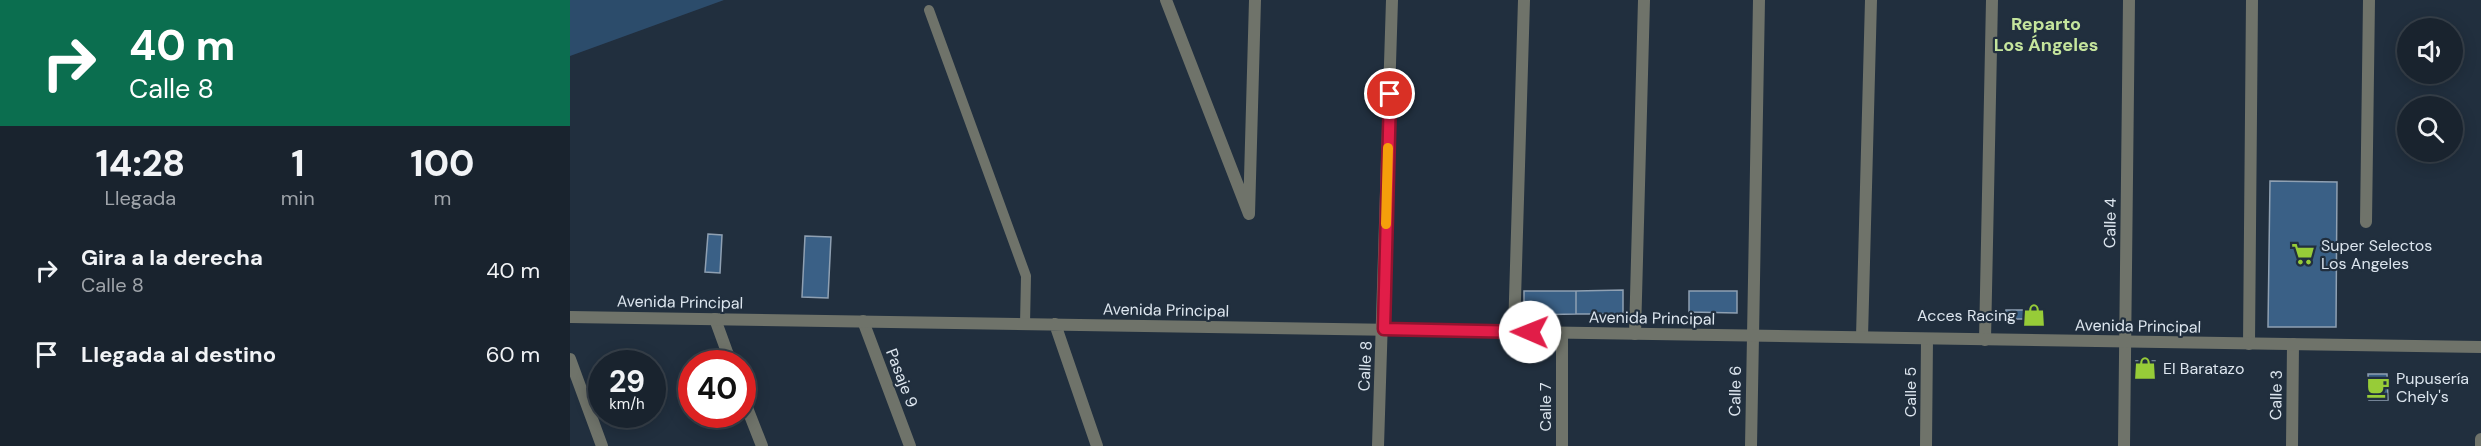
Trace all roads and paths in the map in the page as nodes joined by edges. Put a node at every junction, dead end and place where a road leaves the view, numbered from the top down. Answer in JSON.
{"nodes":[{"id":1,"x":1166,"y":0,"type":"edge"},
{"id":2,"x":1255,"y":0,"type":"edge"},
{"id":3,"x":1392,"y":0,"type":"edge"},
{"id":4,"x":1524,"y":0,"type":"edge"},
{"id":5,"x":1644,"y":0,"type":"edge"},
{"id":6,"x":1759,"y":0,"type":"edge"},
{"id":7,"x":1872,"y":0,"type":"edge"},
{"id":8,"x":1992,"y":0,"type":"edge"},
{"id":9,"x":2129,"y":0,"type":"edge"},
{"id":10,"x":2252,"y":0,"type":"edge"},
{"id":11,"x":2369,"y":0,"type":"edge"},
{"id":12,"x":929,"y":10,"type":"dead end"},
{"id":13,"x":2366,"y":222,"type":"dead end"},
{"id":14,"x":570,"y":316,"type":"edge"},
{"id":15,"x":715,"y":319,"type":"junction"},
{"id":16,"x":863,"y":321,"type":"junction"},
{"id":17,"x":1025,"y":324,"type":"junction"},
{"id":18,"x":1055,"y":324,"type":"junction"},
{"id":19,"x":1384,"y":329,"type":"junction"},
{"id":20,"x":1514,"y":332,"type":"junction"},
{"id":21,"x":1562,"y":333,"type":"junction"},
{"id":22,"x":1635,"y":334,"type":"junction"},
{"id":23,"x":1753,"y":336,"type":"junction"},
{"id":24,"x":1862,"y":337,"type":"junction"},
{"id":25,"x":1926,"y":339,"type":"junction"},
{"id":26,"x":1985,"y":340,"type":"junction"},
{"id":27,"x":2124,"y":343,"type":"junction"},
{"id":28,"x":2248,"y":344,"type":"junction"},
{"id":29,"x":2293,"y":344,"type":"junction"},
{"id":30,"x":2481,"y":347,"type":"edge"},
{"id":31,"x":726,"y":350,"type":"edge"},
{"id":32,"x":570,"y":359,"type":"edge"},
{"id":33,"x":755,"y":428,"type":"edge"},
{"id":34,"x":2481,"y":439,"type":"edge"},
{"id":35,"x":602,"y":446,"type":"edge"},
{"id":36,"x":762,"y":446,"type":"edge"},
{"id":37,"x":910,"y":446,"type":"edge"},
{"id":38,"x":1097,"y":446,"type":"edge"},
{"id":39,"x":1378,"y":446,"type":"edge"},
{"id":40,"x":1562,"y":446,"type":"edge"},
{"id":41,"x":1751,"y":446,"type":"edge"},
{"id":42,"x":1926,"y":446,"type":"edge"},
{"id":43,"x":2124,"y":446,"type":"edge"},
{"id":44,"x":2292,"y":446,"type":"edge"},
{"id":45,"x":2481,"y":446,"type":"edge"}],
"edges":[{"from":1,"to":2,"type":"street"},
{"from":3,"to":19,"type":"street","name":"Calle 8"},
{"from":4,"to":20,"type":"street"},
{"from":5,"to":22,"type":"street"},
{"from":6,"to":23,"type":"street","name":"Calle 6"},
{"from":7,"to":24,"type":"street"},
{"from":8,"to":26,"type":"street"},
{"from":9,"to":27,"type":"street","name":"Calle 4"},
{"from":10,"to":28,"type":"street"},
{"from":11,"to":13,"type":"street"},
{"from":12,"to":17,"type":"lane"},
{"from":14,"to":15,"type":"street","name":"Avenida Principal"},
{"from":15,"to":16,"type":"street","name":"Avenida Principal"},
{"from":15,"to":31,"type":"street"},
{"from":16,"to":17,"type":"street","name":"Avenida Principal"},
{"from":16,"to":37,"type":"street","name":"Pasaje 9"},
{"from":17,"to":18,"type":"street","name":"Avenida Principal"},
{"from":18,"to":19,"type":"street","name":"Avenida Principal"},
{"from":18,"to":38,"type":"street"},
{"from":19,"to":20,"type":"street","name":"Avenida Principal"},
{"from":19,"to":39,"type":"street","name":"Calle 8"},
{"from":20,"to":21,"type":"street","name":"Avenida Principal"},
{"from":21,"to":22,"type":"street","name":"Avenida Principal"},
{"from":21,"to":40,"type":"street","name":"Calle 7"},
{"from":22,"to":23,"type":"street","name":"Avenida Principal"},
{"from":23,"to":24,"type":"street","name":"Avenida Principal"},
{"from":23,"to":41,"type":"street","name":"Calle 6"},
{"from":24,"to":25,"type":"street","name":"Avenida Principal"},
{"from":25,"to":26,"type":"street","name":"Avenida Principal"},
{"from":25,"to":42,"type":"street","name":"Calle 5"},
{"from":26,"to":27,"type":"street","name":"Avenida Principal"},
{"from":27,"to":28,"type":"street","name":"Avenida Principal"},
{"from":27,"to":43,"type":"street","name":"Calle 4"},
{"from":28,"to":29,"type":"street","name":"Avenida Principal"},
{"from":29,"to":30,"type":"street","name":"Avenida Principal"},
{"from":29,"to":44,"type":"street","name":"Calle 3"},
{"from":32,"to":35,"type":"street"},
{"from":33,"to":36,"type":"street"},
{"from":34,"to":45,"type":"street"}]}
